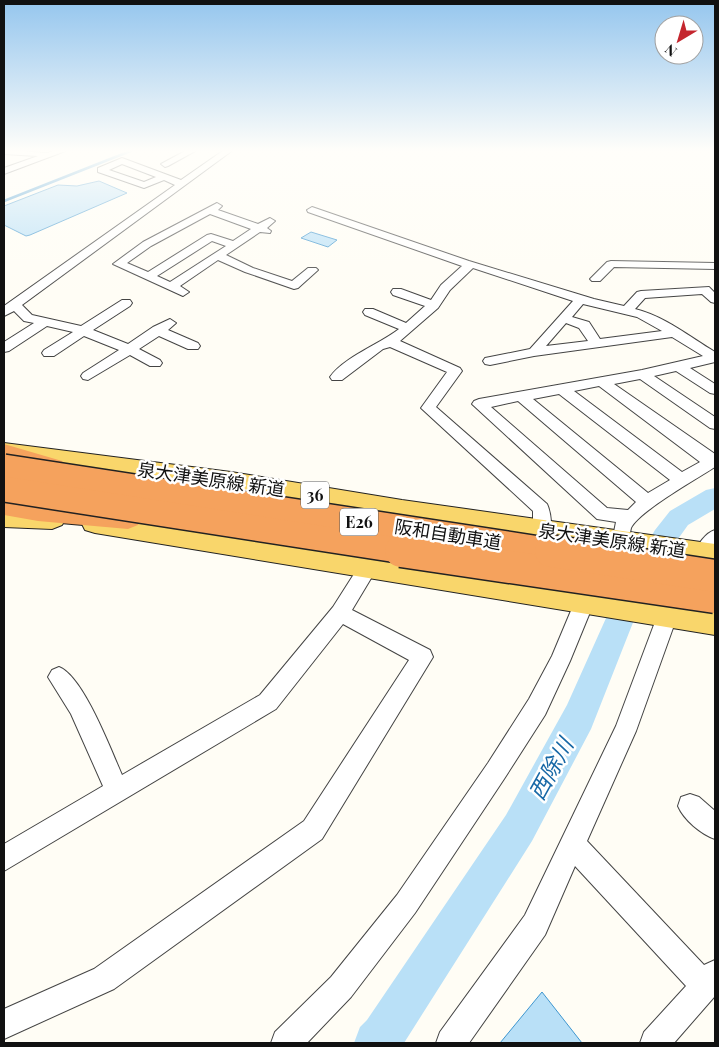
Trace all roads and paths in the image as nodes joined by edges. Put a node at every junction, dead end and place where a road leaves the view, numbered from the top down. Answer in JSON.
{"nodes":[{"id":1,"x":161,"y":199,"type":"edge"},
{"id":2,"x":312,"y":210,"type":"dead end"},
{"id":3,"x":270,"y":221,"type":"dead end"},
{"id":4,"x":259,"y":228,"type":"junction"},
{"id":5,"x":271,"y":233,"type":"dead end"},
{"id":6,"x":111,"y":234,"type":"junction"},
{"id":7,"x":147,"y":244,"type":"junction"},
{"id":8,"x":235,"y":244,"type":"junction"},
{"id":9,"x":218,"y":256,"type":"junction"},
{"id":10,"x":469,"y":265,"type":"junction"},
{"id":11,"x":679,"y":265,"type":"junction"},
{"id":12,"x":715,"y":266,"type":"edge"},
{"id":13,"x":312,"y":270,"type":"dead end"},
{"id":14,"x":148,"y":277,"type":"junction"},
{"id":15,"x":596,"y":279,"type":"dead end"},
{"id":16,"x":687,"y":279,"type":"dead end"},
{"id":17,"x":171,"y":287,"type":"junction"},
{"id":18,"x":183,"y":292,"type":"dead end"},
{"id":19,"x":397,"y":292,"type":"dead end"},
{"id":20,"x":580,"y":299,"type":"junction"},
{"id":21,"x":715,"y":299,"type":"edge"},
{"id":22,"x":126,"y":303,"type":"dead end"},
{"id":23,"x":434,"y":305,"type":"junction"},
{"id":24,"x":9,"y":308,"type":"edge"},
{"id":25,"x":627,"y":310,"type":"junction"},
{"id":26,"x":369,"y":312,"type":"dead end"},
{"id":27,"x":564,"y":318,"type":"junction"},
{"id":28,"x":44,"y":323,"type":"junction"},
{"id":29,"x":408,"y":328,"type":"junction"},
{"id":30,"x":83,"y":331,"type":"junction"},
{"id":31,"x":675,"y":333,"type":"junction"},
{"id":32,"x":391,"y":342,"type":"junction"},
{"id":33,"x":597,"y":344,"type":"junction"},
{"id":34,"x":193,"y":346,"type":"dead end"},
{"id":35,"x":4,"y":348,"type":"edge"},
{"id":36,"x":128,"y":349,"type":"junction"},
{"id":37,"x":534,"y":352,"type":"junction"},
{"id":38,"x":49,"y":353,"type":"dead end"},
{"id":39,"x":490,"y":361,"type":"dead end"},
{"id":40,"x":155,"y":363,"type":"dead end"},
{"id":41,"x":678,"y":366,"type":"junction"},
{"id":42,"x":642,"y":374,"type":"junction"},
{"id":43,"x":88,"y":376,"type":"dead end"},
{"id":44,"x":337,"y":377,"type":"dead end"},
{"id":45,"x":602,"y":382,"type":"junction"},
{"id":46,"x":563,"y":390,"type":"junction"},
{"id":47,"x":715,"y":390,"type":"edge"},
{"id":48,"x":522,"y":396,"type":"junction"},
{"id":49,"x":715,"y":424,"type":"edge"},
{"id":50,"x":4,"y":436,"type":"edge"},
{"id":51,"x":4,"y":452,"type":"edge"},
{"id":52,"x":714,"y":461,"type":"edge"},
{"id":53,"x":4,"y":467,"type":"edge"},
{"id":54,"x":682,"y":481,"type":"junction"},
{"id":55,"x":231,"y":482,"type":"junction"},
{"id":56,"x":107,"y":483,"type":"junction"},
{"id":57,"x":4,"y":489,"type":"edge"},
{"id":58,"x":648,"y":502,"type":"junction"},
{"id":59,"x":4,"y":506,"type":"edge"},
{"id":60,"x":386,"y":507,"type":"junction"},
{"id":61,"x":4,"y":517,"type":"edge"},
{"id":62,"x":73,"y":518,"type":"junction"},
{"id":63,"x":246,"y":528,"type":"junction"},
{"id":64,"x":542,"y":531,"type":"junction"},
{"id":65,"x":626,"y":534,"type":"junction"},
{"id":66,"x":707,"y":555,"type":"edge"},
{"id":67,"x":369,"y":565,"type":"junction"},
{"id":68,"x":715,"y":597,"type":"edge"},
{"id":69,"x":588,"y":600,"type":"junction"},
{"id":70,"x":340,"y":613,"type":"junction"},
{"id":71,"x":665,"y":614,"type":"junction"},
{"id":72,"x":715,"y":621,"type":"edge"},
{"id":73,"x":59,"y":677,"type":"dead end"},
{"id":74,"x":117,"y":790,"type":"junction"},
{"id":75,"x":690,"y":806,"type":"dead end"},
{"id":76,"x":715,"y":827,"type":"edge"},
{"id":77,"x":573,"y":845,"type":"junction"},
{"id":78,"x":4,"y":858,"type":"edge"},
{"id":79,"x":710,"y":980,"type":"edge"},
{"id":80,"x":4,"y":1024,"type":"edge"},
{"id":81,"x":286,"y":1043,"type":"edge"},
{"id":82,"x":451,"y":1043,"type":"edge"},
{"id":83,"x":655,"y":1043,"type":"edge"}],
"edges":[{"from":1,"to":6,"type":"street"},
{"from":2,"to":10,"type":"street"},
{"from":3,"to":4,"type":"street"},
{"from":4,"to":5,"type":"street"},
{"from":4,"to":7,"type":"street"},
{"from":4,"to":8,"type":"street"},
{"from":6,"to":7,"type":"street"},
{"from":6,"to":24,"type":"street"},
{"from":7,"to":14,"type":"street"},
{"from":8,"to":9,"type":"street"},
{"from":8,"to":14,"type":"street"},
{"from":9,"to":13,"type":"street"},
{"from":9,"to":17,"type":"street"},
{"from":10,"to":20,"type":"street"},
{"from":10,"to":23,"type":"street"},
{"from":11,"to":12,"type":"street"},
{"from":11,"to":15,"type":"street"},
{"from":11,"to":16,"type":"street"},
{"from":14,"to":17,"type":"street"},
{"from":17,"to":18,"type":"street"},
{"from":19,"to":23,"type":"street"},
{"from":20,"to":25,"type":"street"},
{"from":20,"to":27,"type":"street"},
{"from":21,"to":25,"type":"street"},
{"from":22,"to":30,"type":"street"},
{"from":23,"to":29,"type":"street"},
{"from":24,"to":28,"type":"street"},
{"from":25,"to":31,"type":"street"},
{"from":26,"to":29,"type":"street"},
{"from":27,"to":33,"type":"street"},
{"from":27,"to":37,"type":"street"},
{"from":28,"to":30,"type":"street"},
{"from":28,"to":35,"type":"street"},
{"from":29,"to":32,"type":"street"},
{"from":30,"to":36,"type":"street"},
{"from":30,"to":38,"type":"street"},
{"from":31,"to":33,"type":"street"},
{"from":31,"to":41,"type":"street"},
{"from":32,"to":44,"type":"street"},
{"from":32,"to":64,"type":"street"},
{"from":33,"to":37,"type":"street"},
{"from":34,"to":36,"type":"street"},
{"from":36,"to":40,"type":"street"},
{"from":36,"to":43,"type":"street"},
{"from":37,"to":39,"type":"street"},
{"from":41,"to":42,"type":"street"},
{"from":41,"to":47,"type":"street"},
{"from":42,"to":45,"type":"street"},
{"from":42,"to":49,"type":"street"},
{"from":45,"to":46,"type":"street"},
{"from":45,"to":52,"type":"street"},
{"from":46,"to":48,"type":"street"},
{"from":46,"to":54,"type":"street"},
{"from":48,"to":58,"type":"street"},
{"from":48,"to":65,"type":"street"},
{"from":50,"to":55,"type":"main road","number":"36"},
{"from":51,"to":55,"type":"main road","name":"泉大津美原線 新道","number":"36"},
{"from":51,"to":56,"type":"highway","bridge":true},
{"from":52,"to":54,"type":"street"},
{"from":53,"to":56,"type":"highway","name":"阪和自動車道","number":"E26","bridge":true},
{"from":54,"to":58,"type":"street"},
{"from":55,"to":60,"type":"main road","name":"泉大津美原線 新道","number":"36"},
{"from":56,"to":66,"type":"highway","name":"阪和自動車道","number":"E26","bridge":true},
{"from":57,"to":63,"type":"highway","name":"阪和自動車道","number":"E26","bridge":true},
{"from":58,"to":65,"type":"street"},
{"from":59,"to":62,"type":"main road"},
{"from":59,"to":63,"type":"highway","bridge":true},
{"from":60,"to":64,"type":"main road","name":"泉大津美原線 新道","number":"36"},
{"from":60,"to":67,"type":"street"},
{"from":61,"to":62,"type":"main road"},
{"from":62,"to":67,"type":"main road"},
{"from":63,"to":68,"type":"highway","name":"阪和自動車道","number":"E26","bridge":true},
{"from":64,"to":65,"type":"main road","name":"泉大津美原線 新道","number":"36"},
{"from":65,"to":66,"type":"main road","name":"泉大津美原線 新道","number":"36"},
{"from":67,"to":69,"type":"main road"},
{"from":67,"to":70,"type":"street"},
{"from":69,"to":71,"type":"main road"},
{"from":69,"to":81,"type":"street"},
{"from":70,"to":74,"type":"street"},
{"from":70,"to":80,"type":"street"},
{"from":71,"to":72,"type":"main road"},
{"from":71,"to":77,"type":"street"},
{"from":73,"to":74,"type":"street"},
{"from":74,"to":78,"type":"street"},
{"from":75,"to":76,"type":"street"},
{"from":77,"to":79,"type":"street"},
{"from":77,"to":82,"type":"street"},
{"from":79,"to":83,"type":"street"}]}
